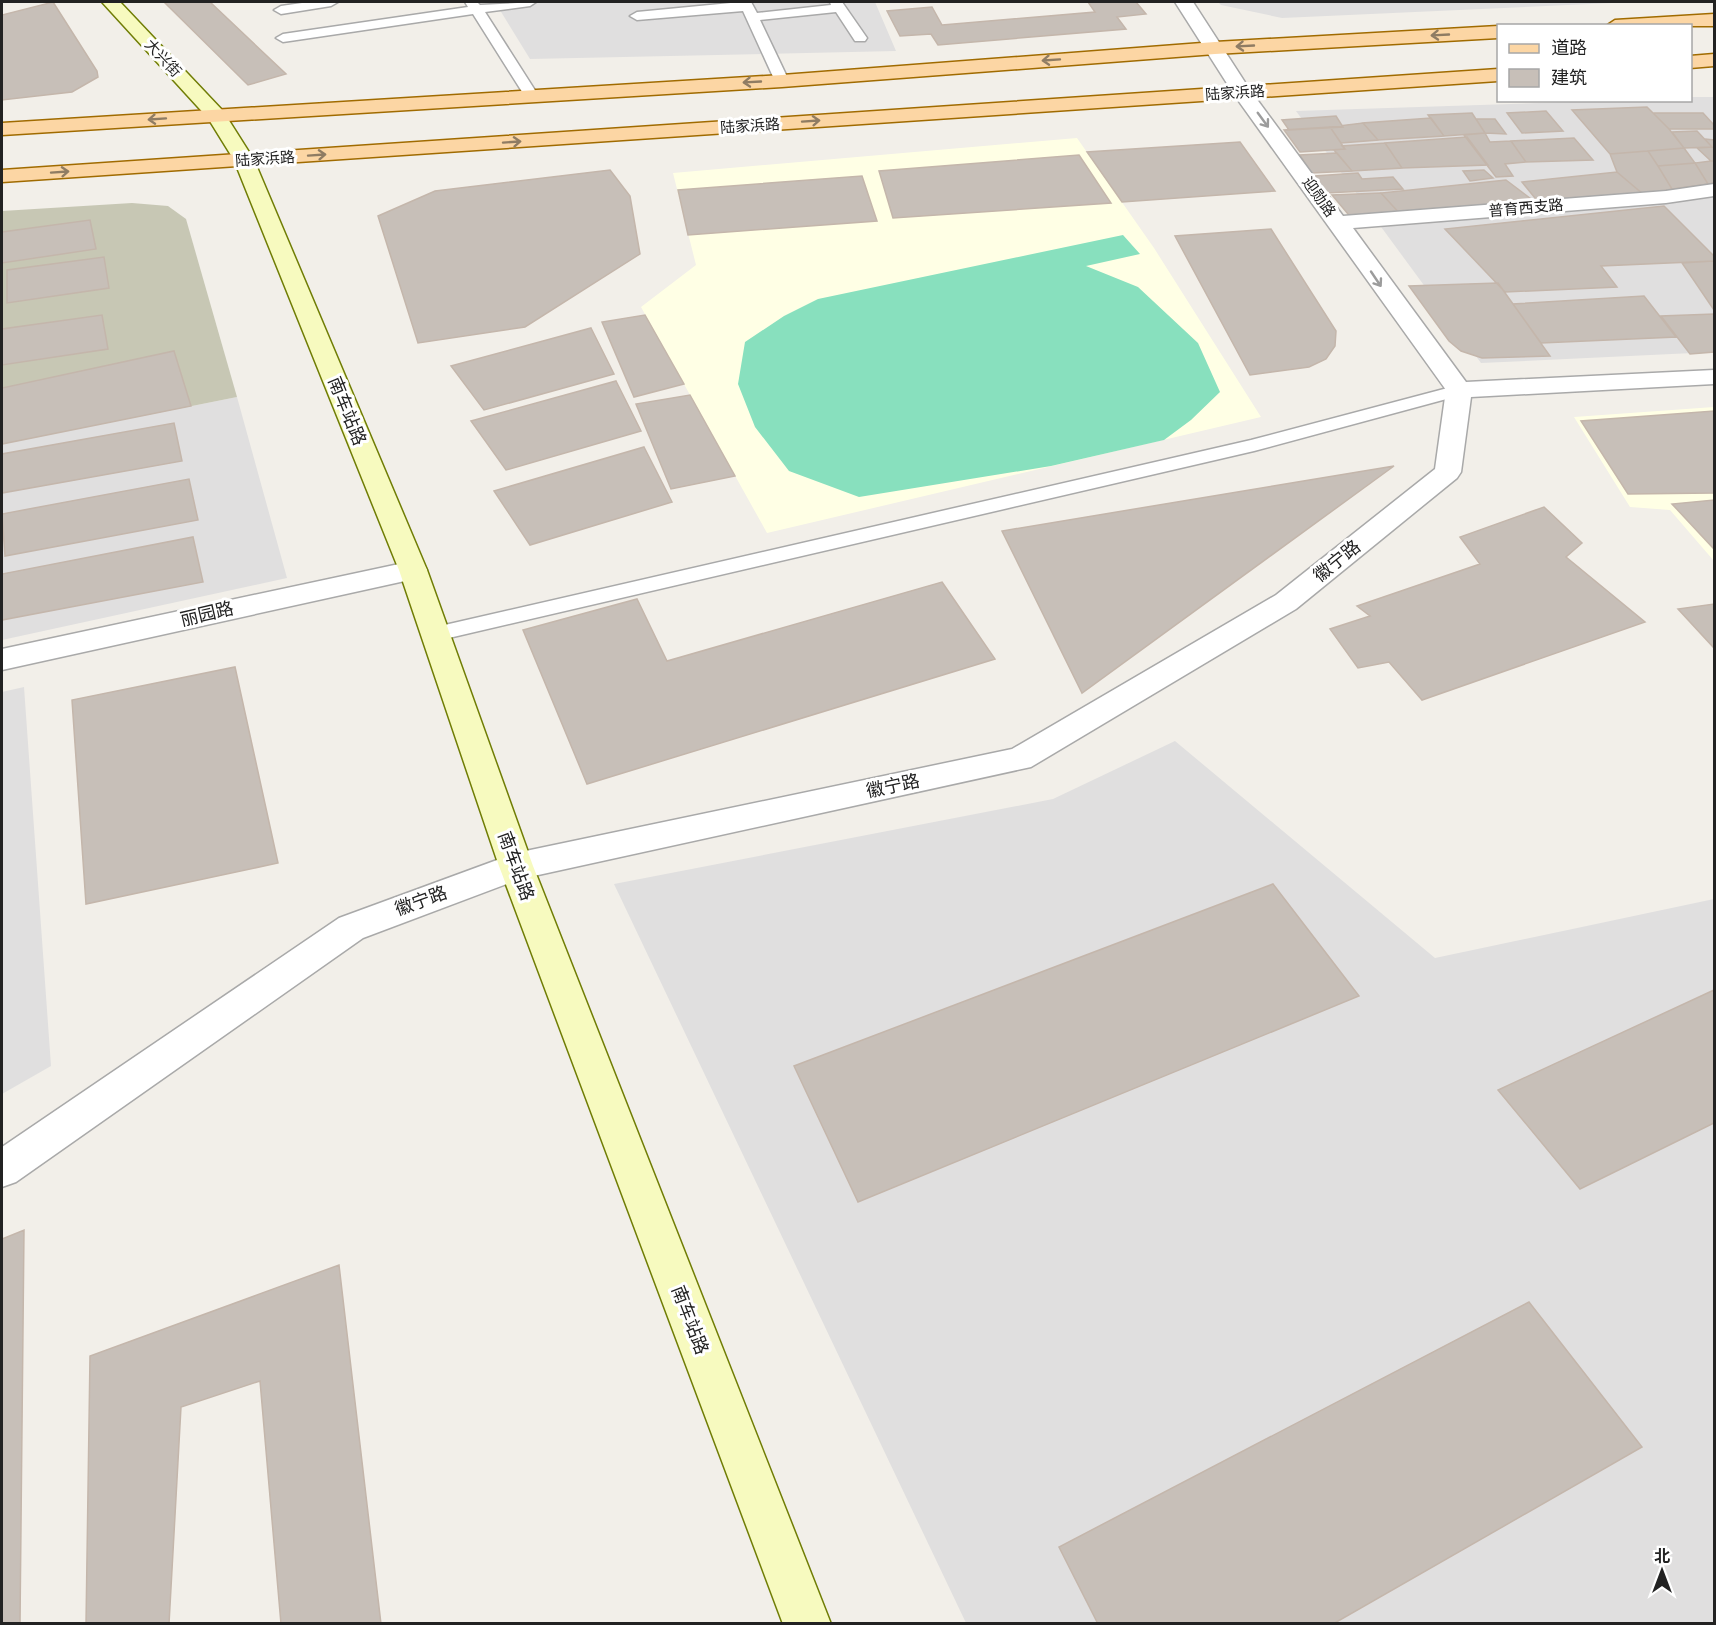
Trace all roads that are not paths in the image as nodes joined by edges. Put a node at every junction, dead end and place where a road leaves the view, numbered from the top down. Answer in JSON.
{"nodes":[{"id":1,"x":111,"y":2,"type":"edge"},
{"id":2,"x":331,"y":2,"type":"edge"},
{"id":3,"x":530,"y":2,"type":"edge"},
{"id":4,"x":1184,"y":2,"type":"edge"},
{"id":5,"x":839,"y":5,"type":"edge"},
{"id":6,"x":474,"y":6,"type":"edge"},
{"id":7,"x":748,"y":8,"type":"edge"},
{"id":8,"x":281,"y":10,"type":"dead end"},
{"id":9,"x":637,"y":16,"type":"dead end"},
{"id":10,"x":1714,"y":20,"type":"edge"},
{"id":11,"x":1648,"y":24,"type":"edge"},
{"id":12,"x":1497,"y":32,"type":"edge"},
{"id":13,"x":283,"y":38,"type":"dead end"},
{"id":14,"x":860,"y":38,"type":"dead end"},
{"id":15,"x":1215,"y":48,"type":"junction"},
{"id":16,"x":1714,"y":60,"type":"edge"},
{"id":17,"x":1692,"y":62,"type":"edge"},
{"id":18,"x":1497,"y":75,"type":"edge"},
{"id":19,"x":782,"y":81,"type":"junction"},
{"id":20,"x":1242,"y":92,"type":"junction"},
{"id":21,"x":531,"y":95,"type":"junction"},
{"id":22,"x":216,"y":115,"type":"junction"},
{"id":23,"x":2,"y":129,"type":"edge"},
{"id":24,"x":244,"y":160,"type":"junction"},
{"id":25,"x":2,"y":176,"type":"edge"},
{"id":26,"x":1714,"y":190,"type":"edge"},
{"id":27,"x":1338,"y":223,"type":"junction"},
{"id":28,"x":1714,"y":377,"type":"edge"},
{"id":29,"x":1459,"y":390,"type":"junction"},
{"id":30,"x":413,"y":570,"type":"junction"},
{"id":31,"x":436,"y":634,"type":"junction"},
{"id":32,"x":2,"y":660,"type":"edge"},
{"id":33,"x":516,"y":866,"type":"junction"},
{"id":34,"x":2,"y":1169,"type":"edge"},
{"id":35,"x":807,"y":1623,"type":"edge"}],
"edges":[{"from":1,"to":22,"type":"street","name":"大兴街"},
{"from":2,"to":8,"type":"lane"},
{"from":3,"to":6,"type":"lane"},
{"from":4,"to":15,"type":"street","name":"迎勋路"},
{"from":5,"to":7,"type":"lane"},
{"from":5,"to":14,"type":"lane"},
{"from":6,"to":13,"type":"lane"},
{"from":6,"to":21,"type":"lane"},
{"from":7,"to":9,"type":"lane"},
{"from":7,"to":19,"type":"lane"},
{"from":10,"to":11,"type":"main road"},
{"from":12,"to":15,"type":"main road","one_way":true},
{"from":15,"to":19,"type":"main road","one_way":true},
{"from":15,"to":20,"type":"street","name":"迎勋路"},
{"from":16,"to":17,"type":"main road"},
{"from":18,"to":20,"type":"main road","name":"陆家浜路"},
{"from":19,"to":21,"type":"main road","one_way":true},
{"from":24,"to":20,"type":"main road","name":"陆家浜路","one_way":true},
{"from":20,"to":27,"type":"street","name":"迎勋路","one_way":true},
{"from":21,"to":22,"type":"main road"},
{"from":22,"to":23,"type":"main road","one_way":true},
{"from":22,"to":24,"type":"street","name":"南车站路"},
{"from":25,"to":24,"type":"main road","name":"陆家浜路","one_way":true},
{"from":24,"to":30,"type":"street","name":"南车站路"},
{"from":26,"to":27,"type":"street","name":"普育西支路"},
{"from":27,"to":29,"type":"street","name":"迎勋路","one_way":true},
{"from":28,"to":29,"type":"street"},
{"from":29,"to":31,"type":"lane"},
{"from":29,"to":33,"type":"street","name":"徽宁路"},
{"from":30,"to":31,"type":"street","name":"南车站路"},
{"from":30,"to":32,"type":"street","name":"丽园路"},
{"from":31,"to":33,"type":"street","name":"南车站路"},
{"from":33,"to":34,"type":"street","name":"徽宁路"},
{"from":33,"to":35,"type":"street","name":"南车站路"}]}
